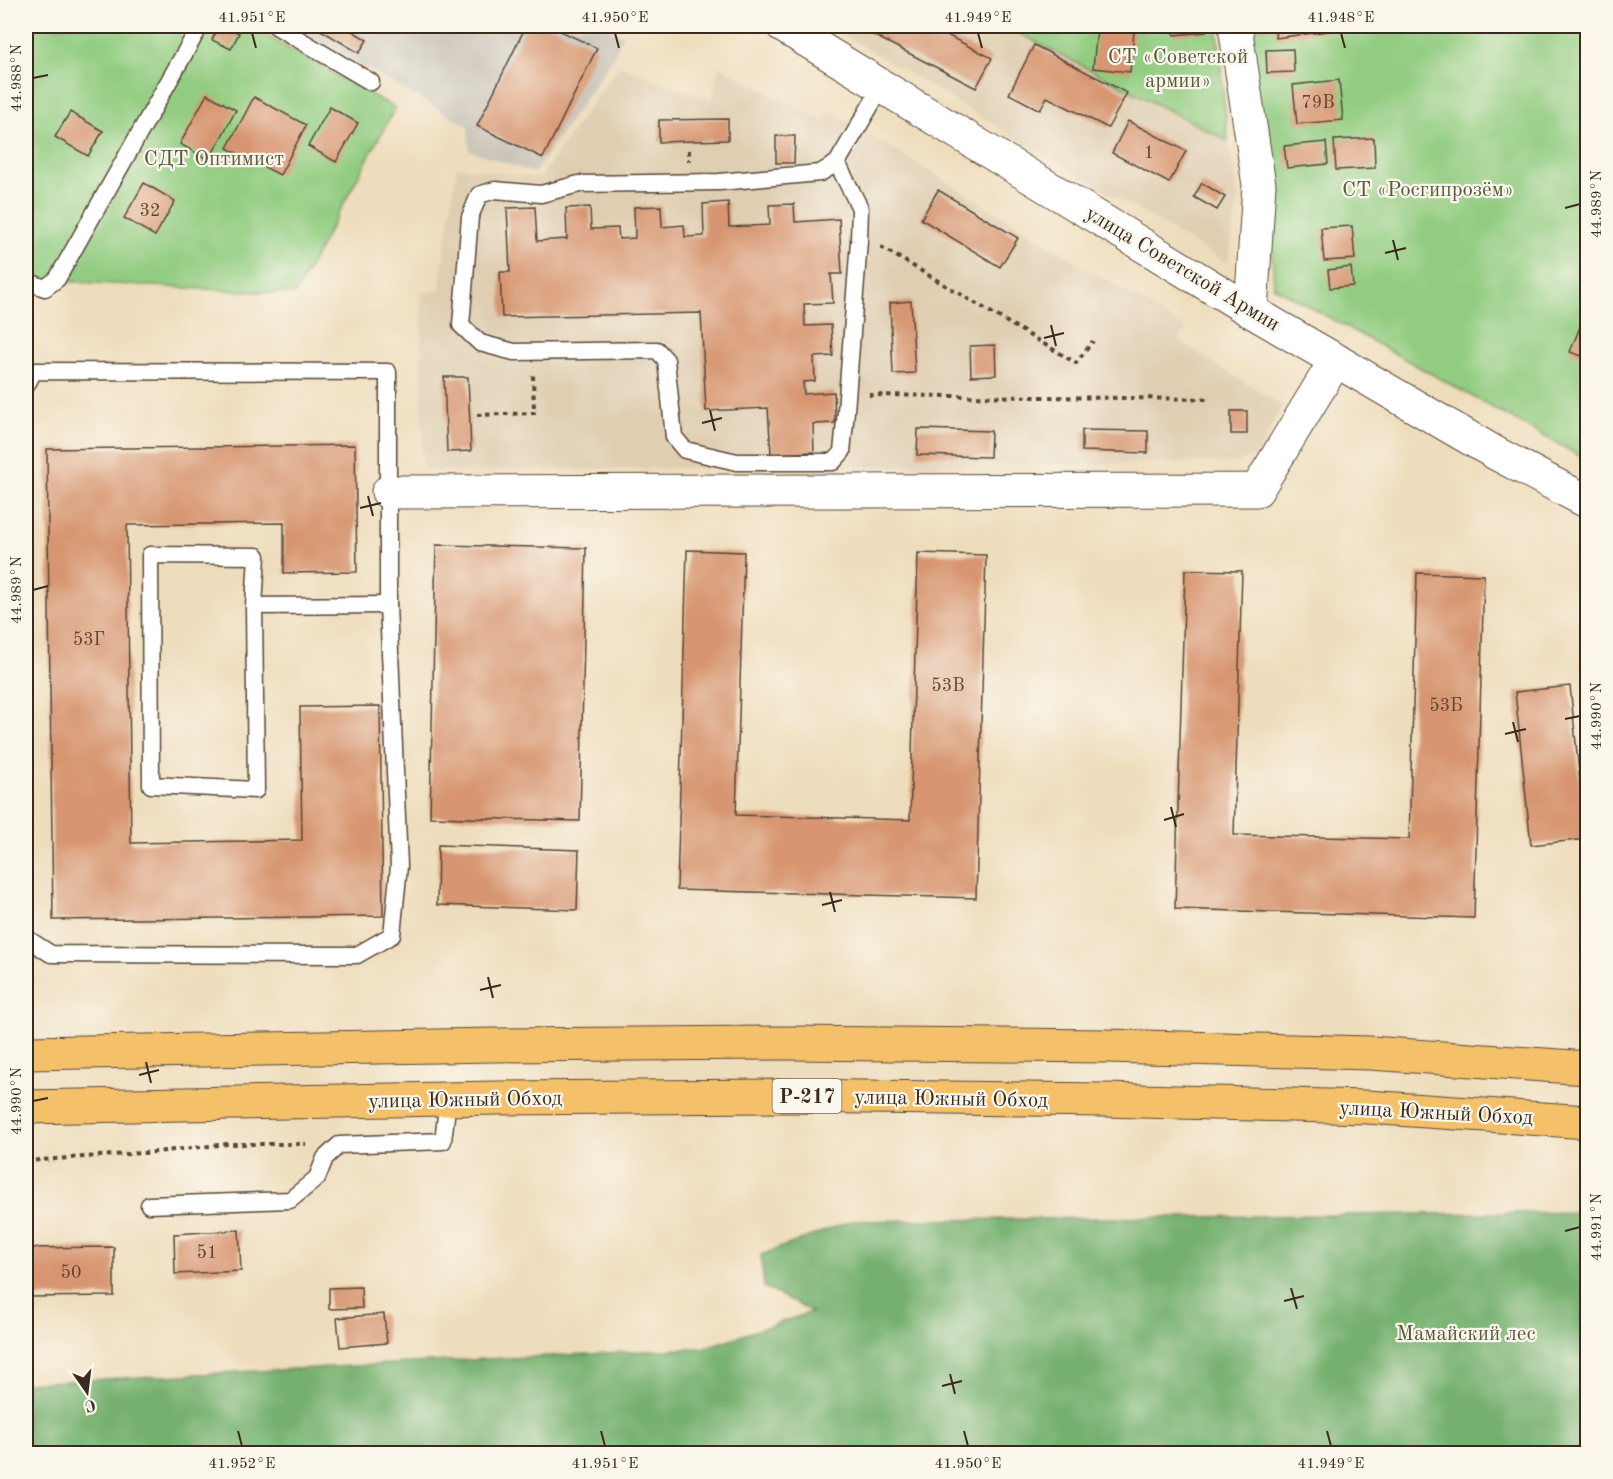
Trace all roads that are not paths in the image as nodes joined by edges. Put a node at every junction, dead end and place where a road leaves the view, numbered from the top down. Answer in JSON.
{"nodes":[{"id":1,"x":200,"y":26,"type":"edge"},
{"id":2,"x":276,"y":26,"type":"edge"},
{"id":3,"x":783,"y":26,"type":"edge"},
{"id":4,"x":1235,"y":26,"type":"edge"},
{"id":5,"x":371,"y":82,"type":"dead end"},
{"id":6,"x":882,"y":86,"type":"junction"},
{"id":7,"x":837,"y":163,"type":"junction"},
{"id":8,"x":26,"y":281,"type":"edge"},
{"id":9,"x":1251,"y":311,"type":"junction"},
{"id":10,"x":1336,"y":360,"type":"junction"},
{"id":11,"x":26,"y":386,"type":"edge"},
{"id":12,"x":388,"y":492,"type":"junction"},
{"id":13,"x":1587,"y":502,"type":"edge"},
{"id":14,"x":388,"y":605,"type":"junction"},
{"id":15,"x":254,"y":606,"type":"junction"},
{"id":16,"x":26,"y":938,"type":"edge"},
{"id":17,"x":26,"y":1053,"type":"edge"},
{"id":18,"x":1587,"y":1068,"type":"edge"},
{"id":19,"x":448,"y":1099,"type":"junction"},
{"id":20,"x":26,"y":1107,"type":"edge"},
{"id":21,"x":1587,"y":1122,"type":"edge"},
{"id":22,"x":149,"y":1205,"type":"dead end"}],
"edges":[{"from":1,"to":8,"type":"lane"},
{"from":2,"to":5,"type":"lane"},
{"from":3,"to":6,"type":"street","name":"улица Советской Армии"},
{"from":4,"to":9,"type":"street"},
{"from":6,"to":7,"type":"lane"},
{"from":6,"to":9,"type":"street","name":"улица Советской Армии"},
{"from":7,"to":7,"type":"lane"},
{"from":9,"to":10,"type":"street","name":"улица Советской Армии"},
{"from":10,"to":12,"type":"street"},
{"from":10,"to":13,"type":"street","name":"улица Советской Армии"},
{"from":11,"to":12,"type":"lane"},
{"from":12,"to":14,"type":"lane"},
{"from":14,"to":15,"type":"lane"},
{"from":14,"to":16,"type":"lane"},
{"from":15,"to":15,"type":"lane"},
{"from":17,"to":18,"type":"main road"},
{"from":19,"to":20,"type":"main road","name":"улица Южный Обход","number":"Р-217"},
{"from":19,"to":21,"type":"main road","name":"улица Южный Обход","number":"Р-217"},
{"from":19,"to":22,"type":"lane"}]}
